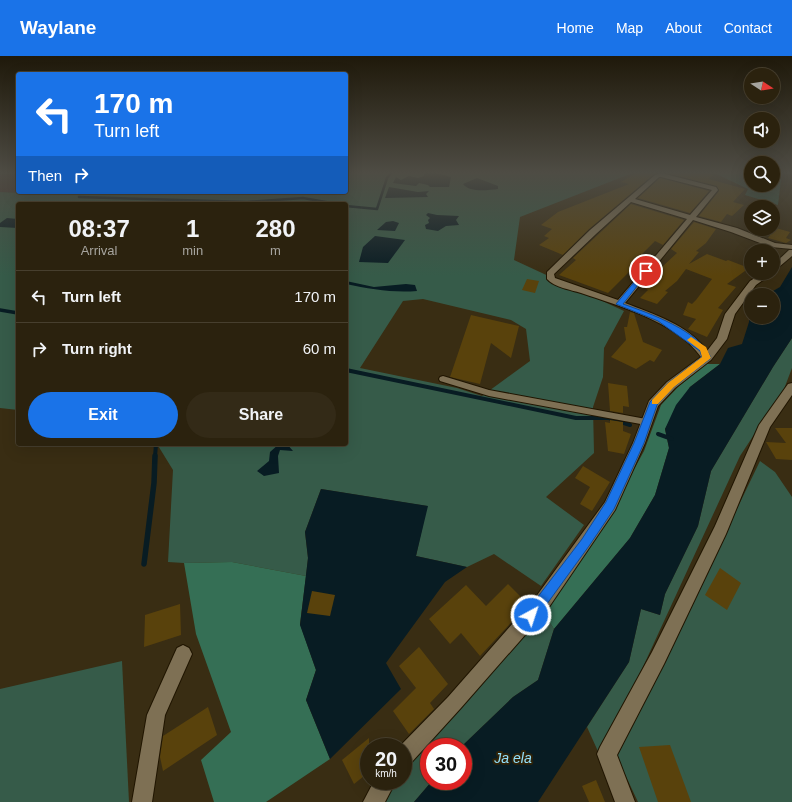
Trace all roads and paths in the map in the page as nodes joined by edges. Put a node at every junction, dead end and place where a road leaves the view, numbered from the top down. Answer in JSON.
{"nodes":[{"id":1,"x":623,"y":207,"type":"edge"},
{"id":2,"x":654,"y":207,"type":"edge"},
{"id":3,"x":702,"y":207,"type":"edge"},
{"id":4,"x":693,"y":218,"type":"junction"},
{"id":5,"x":792,"y":247,"type":"edge"},
{"id":6,"x":792,"y":252,"type":"edge"},
{"id":7,"x":780,"y":263,"type":"edge"},
{"id":8,"x":758,"y":280,"type":"edge"},
{"id":9,"x":619,"y":304,"type":"junction"},
{"id":10,"x":707,"y":358,"type":"junction"},
{"id":11,"x":443,"y":380,"type":"dead end"},
{"id":12,"x":792,"y":387,"type":"edge"},
{"id":13,"x":646,"y":422,"type":"junction"},
{"id":14,"x":184,"y":654,"type":"dead end"},
{"id":15,"x":412,"y":747,"type":"edge"},
{"id":16,"x":380,"y":790,"type":"edge"},
{"id":17,"x":142,"y":802,"type":"edge"},
{"id":18,"x":373,"y":802,"type":"edge"},
{"id":19,"x":625,"y":802,"type":"edge"}],
"edges":[{"from":1,"to":9,"type":"street"},
{"from":2,"to":4,"type":"street"},
{"from":3,"to":4,"type":"street"},
{"from":4,"to":5,"type":"street"},
{"from":4,"to":9,"type":"street"},
{"from":6,"to":7,"type":"street"},
{"from":8,"to":10,"type":"street"},
{"from":9,"to":10,"type":"street"},
{"from":10,"to":13,"type":"street"},
{"from":11,"to":13,"type":"lane"},
{"from":12,"to":19,"type":"street"},
{"from":13,"to":15,"type":"street"},
{"from":14,"to":17,"type":"street"},
{"from":16,"to":18,"type":"street"}]}
